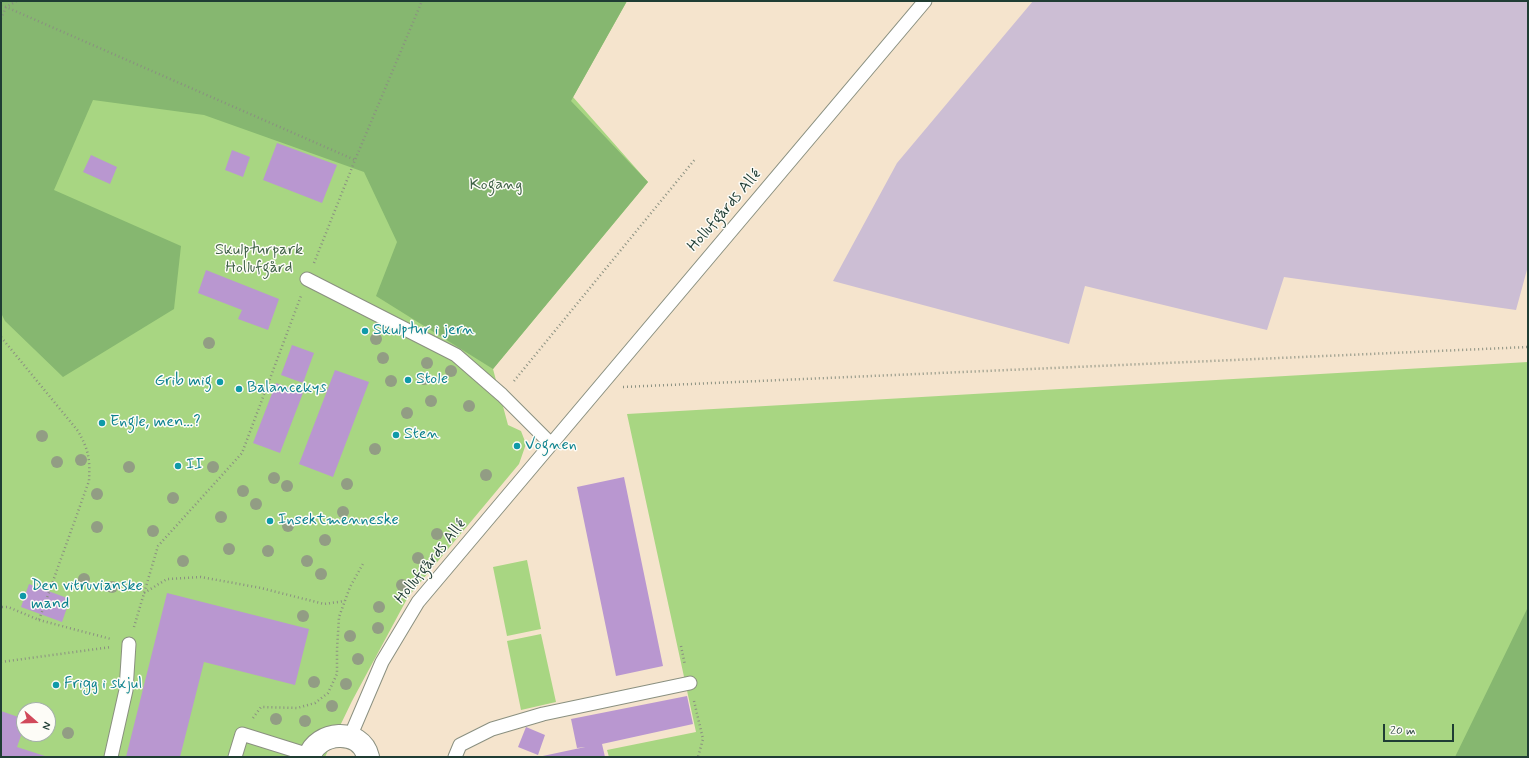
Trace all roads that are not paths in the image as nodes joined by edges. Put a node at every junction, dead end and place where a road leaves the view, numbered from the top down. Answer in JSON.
{"nodes":[{"id":1,"x":925,"y":1,"type":"edge"},
{"id":2,"x":307,"y":280,"type":"road end"},
{"id":3,"x":551,"y":444,"type":"junction"},
{"id":4,"x":129,"y":644,"type":"road end"},
{"id":5,"x":690,"y":683,"type":"dead end"},
{"id":6,"x":350,"y":737,"type":"junction"},
{"id":7,"x":309,"y":756,"type":"edge"},
{"id":8,"x":111,"y":757,"type":"edge"},
{"id":9,"x":235,"y":757,"type":"edge"},
{"id":10,"x":368,"y":757,"type":"edge"},
{"id":11,"x":455,"y":757,"type":"edge"}],
"edges":[{"from":1,"to":3,"type":"lane","name":"Hollufgårds Allé"},
{"from":2,"to":3,"type":"lane"},
{"from":3,"to":6,"type":"lane","name":"Hollufgårds Allé"},
{"from":4,"to":8,"type":"lane"},
{"from":5,"to":11,"type":"lane"},
{"from":6,"to":7,"type":"street"},
{"from":6,"to":10,"type":"street"},
{"from":7,"to":9,"type":"lane"}]}
